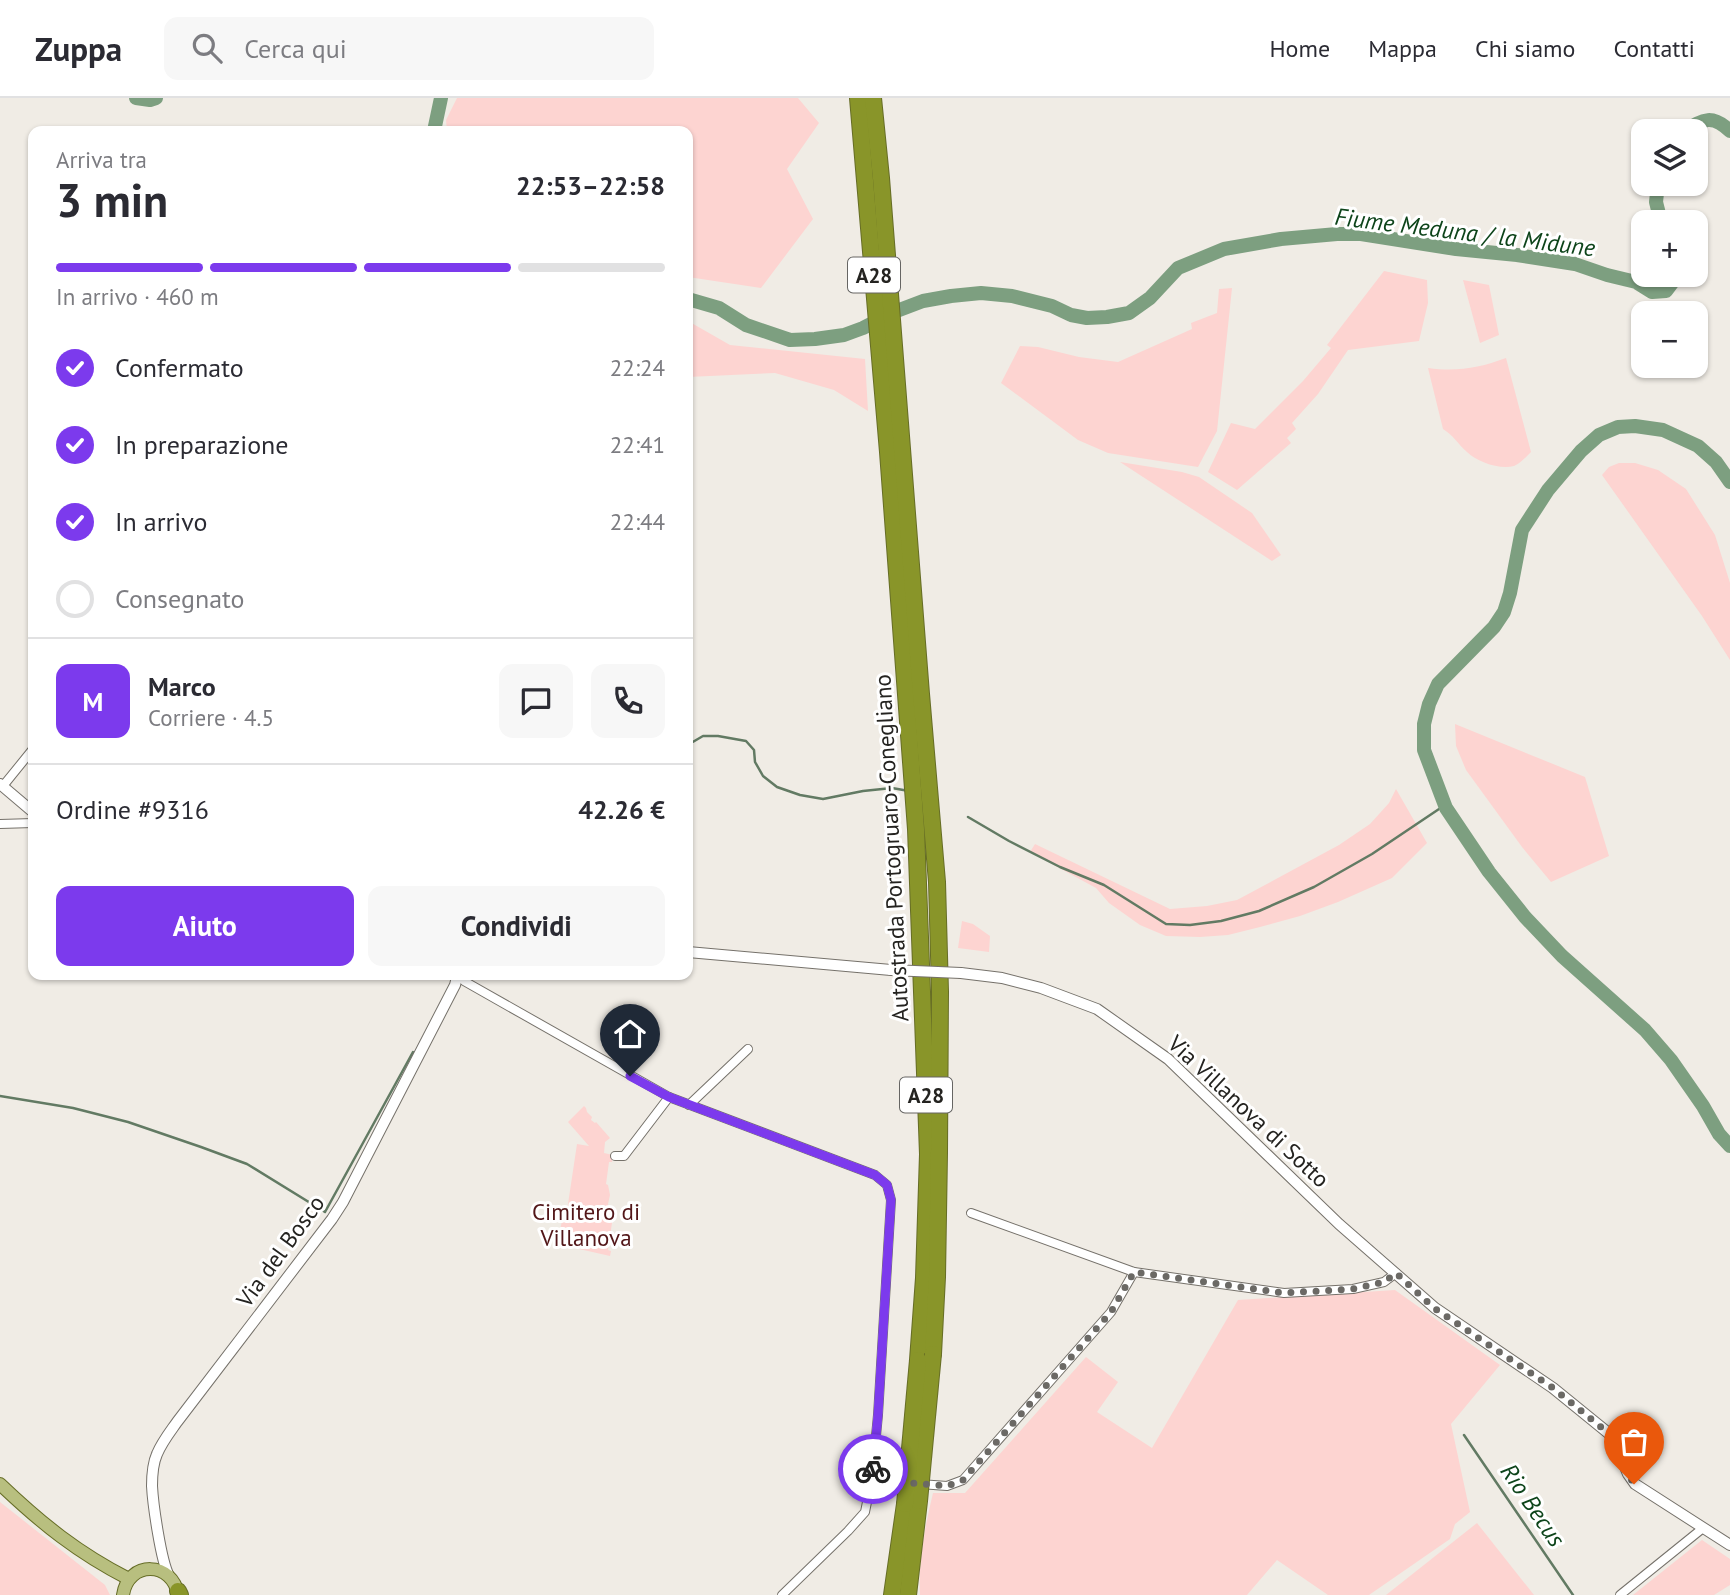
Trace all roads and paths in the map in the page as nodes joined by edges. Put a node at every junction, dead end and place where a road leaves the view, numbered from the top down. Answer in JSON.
{"nodes":[{"id":1,"x":858,"y":98,"type":"edge"},
{"id":2,"x":873,"y":98,"type":"edge"},
{"id":3,"x":895,"y":450,"type":"junction"},
{"id":4,"x":28,"y":754,"type":"edge"},
{"id":5,"x":1,"y":785,"type":"edge"},
{"id":6,"x":28,"y":808,"type":"edge"},
{"id":7,"x":28,"y":823,"type":"edge"},
{"id":8,"x":0,"y":824,"type":"edge"},
{"id":9,"x":693,"y":952,"type":"edge"},
{"id":10,"x":457,"y":980,"type":"edge"},
{"id":11,"x":463,"y":980,"type":"edge"},
{"id":12,"x":748,"y":1049,"type":"dead end"},
{"id":13,"x":669,"y":1097,"type":"junction"},
{"id":14,"x":690,"y":1105,"type":"junction"},
{"id":15,"x":615,"y":1156,"type":"dead end"},
{"id":16,"x":971,"y":1213,"type":"dead end"},
{"id":17,"x":1134,"y":1272,"type":"junction"},
{"id":18,"x":1396,"y":1273,"type":"junction"},
{"id":19,"x":872,"y":1477,"type":"junction"},
{"id":20,"x":0,"y":1484,"type":"edge"},
{"id":21,"x":1703,"y":1528,"type":"junction"},
{"id":22,"x":908,"y":1537,"type":"junction"},
{"id":23,"x":161,"y":1545,"type":"junction"},
{"id":24,"x":1730,"y":1545,"type":"edge"},
{"id":25,"x":149,"y":1569,"type":"junction"},
{"id":26,"x":169,"y":1576,"type":"junction"},
{"id":27,"x":126,"y":1587,"type":"edge"},
{"id":28,"x":179,"y":1594,"type":"edge"},
{"id":29,"x":782,"y":1595,"type":"edge"},
{"id":30,"x":886,"y":1595,"type":"edge"},
{"id":31,"x":892,"y":1595,"type":"edge"},
{"id":32,"x":908,"y":1595,"type":"edge"},
{"id":33,"x":915,"y":1595,"type":"edge"},
{"id":34,"x":1620,"y":1595,"type":"edge"}],
"edges":[{"from":1,"to":3,"type":"highway","name":"Autostrada Portogruaro-Conegliano","number":"A28"},
{"from":2,"to":3,"type":"highway","name":"Autostrada Portogruaro-Conegliano","number":"A28"},
{"from":3,"to":22,"type":"highway","name":"Autostrada Portogruaro-Conegliano","number":"A28","bridge":true},
{"from":4,"to":5,"type":"street"},
{"from":5,"to":6,"type":"street"},
{"from":7,"to":8,"type":"street"},
{"from":9,"to":18,"type":"street","name":"Via Villanova di Sotto","bridge":true},
{"from":10,"to":23,"type":"street","name":"Via del Bosco"},
{"from":11,"to":13,"type":"street"},
{"from":12,"to":14,"type":"street"},
{"from":13,"to":14,"type":"street"},
{"from":13,"to":15,"type":"street"},
{"from":14,"to":19,"type":"street"},
{"from":16,"to":17,"type":"street"},
{"from":17,"to":18,"type":"street"},
{"from":17,"to":19,"type":"street"},
{"from":18,"to":21,"type":"street","name":"Via Villanova di Sotto"},
{"from":19,"to":29,"type":"street"},
{"from":20,"to":27,"type":"main road"},
{"from":21,"to":24,"type":"street","name":"Via Villanova di Sotto"},
{"from":21,"to":34,"type":"street"},
{"from":22,"to":30,"type":"highway"},
{"from":22,"to":31,"type":"highway","name":"Autostrada Portogruaro-Conegliano","number":"A28"},
{"from":22,"to":32,"type":"highway","name":"Autostrada Portogruaro-Conegliano","number":"A28"},
{"from":22,"to":33,"type":"highway"},
{"from":23,"to":25,"type":"street"},
{"from":23,"to":26,"type":"street","name":"Via del Bosco"},
{"from":25,"to":26,"type":"main road"},
{"from":25,"to":27,"type":"main road"},
{"from":26,"to":28,"type":"main road"}]}
